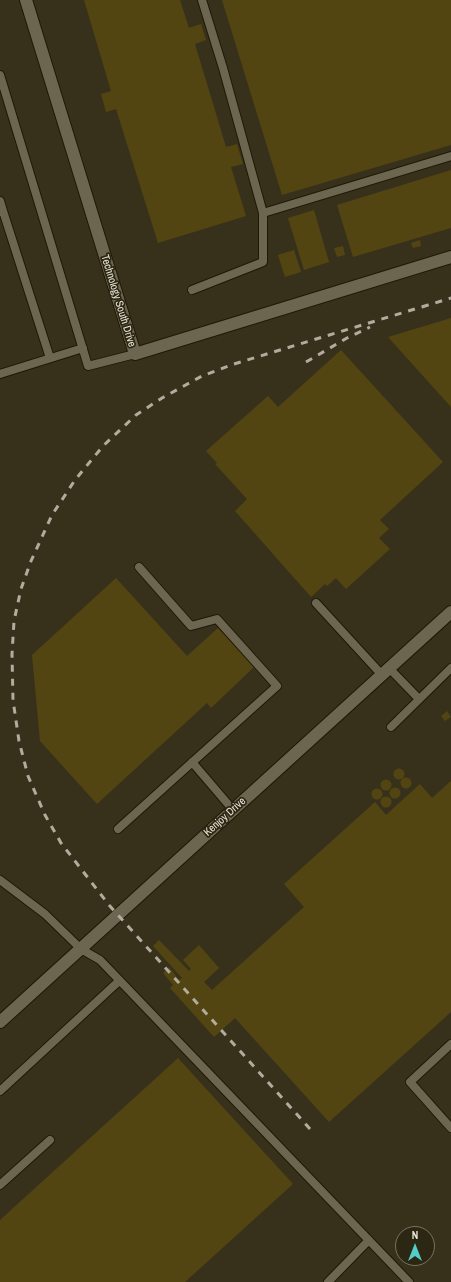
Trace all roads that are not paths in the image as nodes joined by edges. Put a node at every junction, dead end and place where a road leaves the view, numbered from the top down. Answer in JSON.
{"nodes":[{"id":1,"x":26,"y":0,"type":"edge"},
{"id":2,"x":202,"y":0,"type":"edge"},
{"id":3,"x":0,"y":75,"type":"edge"},
{"id":4,"x":451,"y":156,"type":"edge"},
{"id":5,"x":0,"y":201,"type":"edge"},
{"id":6,"x":2,"y":212,"type":"edge"},
{"id":7,"x":263,"y":213,"type":"junction"},
{"id":8,"x":451,"y":257,"type":"edge"},
{"id":9,"x":192,"y":290,"type":"dead end"},
{"id":10,"x":82,"y":348,"type":"junction"},
{"id":11,"x":135,"y":354,"type":"junction"},
{"id":12,"x":50,"y":358,"type":"junction"},
{"id":13,"x":0,"y":374,"type":"edge"},
{"id":14,"x":139,"y":567,"type":"dead end"},
{"id":15,"x":316,"y":603,"type":"dead end"},
{"id":16,"x":451,"y":612,"type":"edge"},
{"id":17,"x":451,"y":668,"type":"edge"},
{"id":18,"x":385,"y":671,"type":"junction"},
{"id":19,"x":419,"y":699,"type":"junction"},
{"id":20,"x":391,"y":727,"type":"dead end"},
{"id":21,"x":192,"y":762,"type":"junction"},
{"id":22,"x":233,"y":810,"type":"junction"},
{"id":23,"x":118,"y":829,"type":"dead end"},
{"id":24,"x":0,"y":880,"type":"edge"},
{"id":25,"x":81,"y":948,"type":"junction"},
{"id":26,"x":119,"y":981,"type":"junction"},
{"id":27,"x":0,"y":1022,"type":"edge"},
{"id":28,"x":451,"y":1044,"type":"edge"},
{"id":29,"x":0,"y":1091,"type":"edge"},
{"id":30,"x":451,"y":1128,"type":"edge"},
{"id":31,"x":50,"y":1140,"type":"dead end"},
{"id":32,"x":0,"y":1185,"type":"edge"},
{"id":33,"x":369,"y":1240,"type":"junction"},
{"id":34,"x":328,"y":1282,"type":"edge"},
{"id":35,"x":409,"y":1282,"type":"edge"}],
"edges":[{"from":1,"to":11,"type":"street","name":"Technology South Drive"},
{"from":2,"to":7,"type":"lane"},
{"from":3,"to":10,"type":"lane"},
{"from":4,"to":7,"type":"lane"},
{"from":5,"to":6,"type":"lane"},
{"from":6,"to":12,"type":"lane"},
{"from":7,"to":9,"type":"lane"},
{"from":8,"to":11,"type":"street","name":"Technology South Drive"},
{"from":10,"to":11,"type":"lane"},
{"from":10,"to":12,"type":"lane"},
{"from":12,"to":13,"type":"lane"},
{"from":14,"to":21,"type":"lane"},
{"from":15,"to":18,"type":"lane"},
{"from":16,"to":18,"type":"street","name":"Kenjoy Drive"},
{"from":17,"to":19,"type":"lane"},
{"from":18,"to":19,"type":"lane"},
{"from":18,"to":22,"type":"street","name":"Kenjoy Drive"},
{"from":19,"to":20,"type":"lane"},
{"from":21,"to":22,"type":"lane"},
{"from":21,"to":23,"type":"lane"},
{"from":22,"to":25,"type":"street","name":"Kenjoy Drive"},
{"from":24,"to":25,"type":"lane"},
{"from":25,"to":26,"type":"lane"},
{"from":25,"to":27,"type":"street","name":"Kenjoy Drive"},
{"from":26,"to":29,"type":"lane"},
{"from":26,"to":33,"type":"lane"},
{"from":28,"to":30,"type":"lane"},
{"from":31,"to":32,"type":"lane"},
{"from":33,"to":34,"type":"lane"},
{"from":33,"to":35,"type":"lane"}]}
